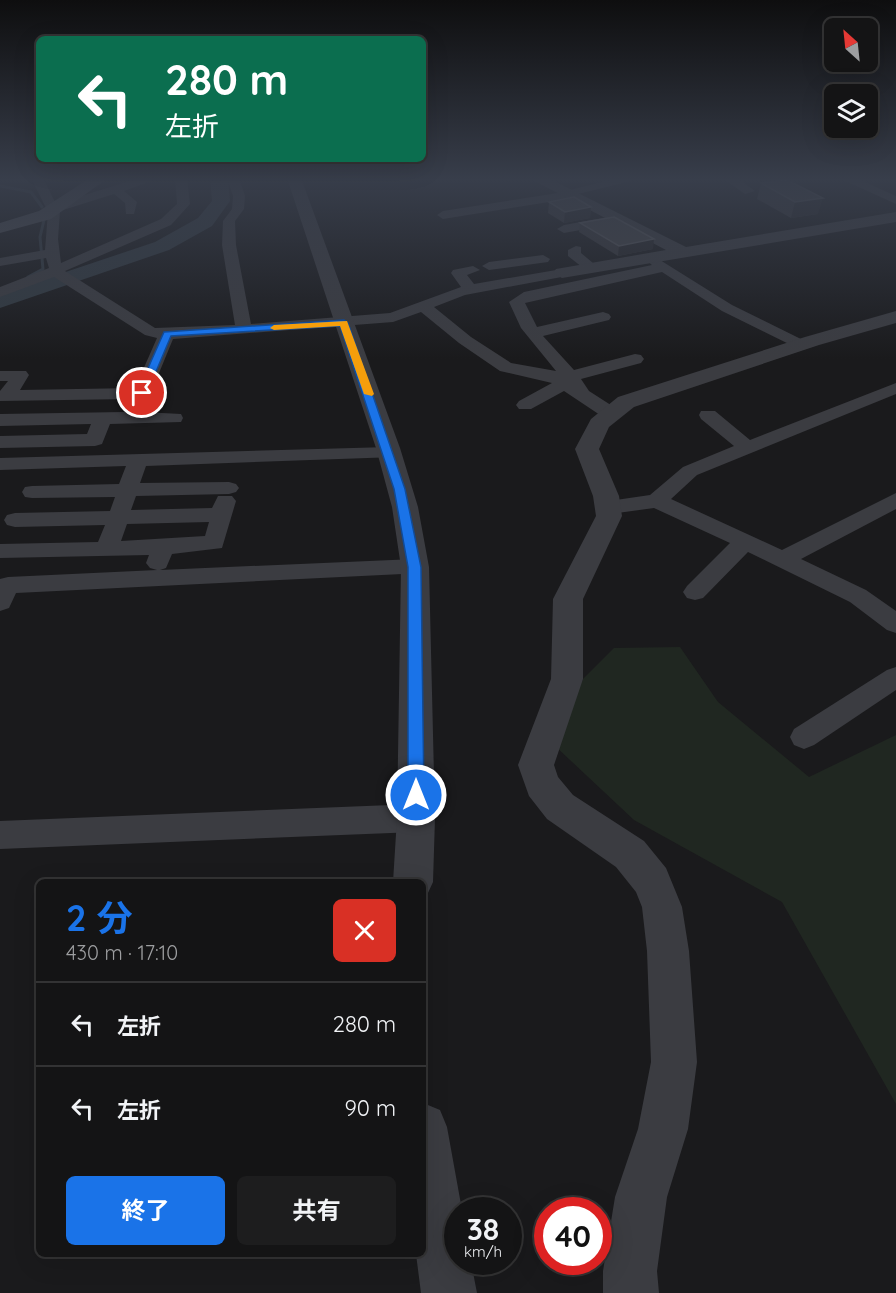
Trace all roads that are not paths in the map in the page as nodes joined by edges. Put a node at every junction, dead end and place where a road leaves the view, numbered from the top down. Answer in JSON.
{"nodes":[{"id":1,"x":51,"y":238,"type":"edge"},
{"id":2,"x":130,"y":238,"type":"edge"},
{"id":3,"x":229,"y":238,"type":"edge"},
{"id":4,"x":315,"y":238,"type":"edge"},
{"id":5,"x":656,"y":238,"type":"edge"},
{"id":6,"x":761,"y":238,"type":"edge"},
{"id":7,"x":533,"y":246,"type":"dead end"},
{"id":8,"x":576,"y":250,"type":"dead end"},
{"id":9,"x":681,"y":251,"type":"junction"},
{"id":10,"x":51,"y":253,"type":"junction"},
{"id":11,"x":649,"y":257,"type":"junction"},
{"id":12,"x":543,"y":260,"type":"junction"},
{"id":13,"x":0,"y":261,"type":"edge"},
{"id":14,"x":489,"y":266,"type":"dead end"},
{"id":15,"x":664,"y":267,"type":"junction"},
{"id":16,"x":592,"y":268,"type":"junction"},
{"id":17,"x":474,"y":270,"type":"dead end"},
{"id":18,"x":57,"y":271,"type":"junction"},
{"id":19,"x":558,"y":274,"type":"junction"},
{"id":20,"x":470,"y":289,"type":"junction"},
{"id":21,"x":0,"y":292,"type":"edge"},
{"id":22,"x":423,"y":305,"type":"junction"},
{"id":23,"x":603,"y":317,"type":"dead end"},
{"id":24,"x":896,"y":317,"type":"edge"},
{"id":25,"x":344,"y":323,"type":"junction"},
{"id":26,"x":244,"y":330,"type":"junction"},
{"id":27,"x":533,"y":333,"type":"junction"},
{"id":28,"x":167,"y":334,"type":"junction"},
{"id":29,"x":803,"y":344,"type":"junction"},
{"id":30,"x":635,"y":358,"type":"dead end"},
{"id":31,"x":0,"y":376,"type":"edge"},
{"id":32,"x":568,"y":380,"type":"junction"},
{"id":33,"x":896,"y":388,"type":"edge"},
{"id":34,"x":142,"y":393,"type":"junction"},
{"id":35,"x":3,"y":396,"type":"edge"},
{"id":36,"x":525,"y":405,"type":"dead end"},
{"id":37,"x":610,"y":413,"type":"junction"},
{"id":38,"x":708,"y":415,"type":"dead end"},
{"id":39,"x":103,"y":418,"type":"junction"},
{"id":40,"x":131,"y":418,"type":"junction"},
{"id":41,"x":174,"y":418,"type":"dead end"},
{"id":42,"x":9,"y":420,"type":"edge"},
{"id":43,"x":2,"y":445,"type":"edge"},
{"id":44,"x":749,"y":449,"type":"junction"},
{"id":45,"x":389,"y":453,"type":"junction"},
{"id":46,"x":237,"y":457,"type":"junction"},
{"id":47,"x":138,"y":460,"type":"junction"},
{"id":48,"x":0,"y":464,"type":"edge"},
{"id":49,"x":229,"y":488,"type":"junction"},
{"id":50,"x":127,"y":490,"type":"junction"},
{"id":51,"x":32,"y":492,"type":"dead end"},
{"id":52,"x":896,"y":500,"type":"edge"},
{"id":53,"x":656,"y":501,"type":"junction"},
{"id":54,"x":610,"y":507,"type":"junction"},
{"id":55,"x":221,"y":515,"type":"junction"},
{"id":56,"x":118,"y":517,"type":"junction"},
{"id":57,"x":15,"y":520,"type":"dead end"},
{"id":58,"x":745,"y":541,"type":"junction"},
{"id":59,"x":162,"y":547,"type":"junction"},
{"id":60,"x":106,"y":549,"type":"junction"},
{"id":61,"x":53,"y":550,"type":"junction"},
{"id":62,"x":0,"y":551,"type":"edge"},
{"id":63,"x":782,"y":559,"type":"junction"},
{"id":64,"x":415,"y":567,"type":"junction"},
{"id":65,"x":154,"y":580,"type":"junction"},
{"id":66,"x":39,"y":584,"type":"junction"},
{"id":67,"x":3,"y":590,"type":"edge"},
{"id":68,"x":695,"y":592,"type":"dead end"},
{"id":69,"x":891,"y":614,"type":"edge"},
{"id":70,"x":896,"y":677,"type":"edge"},
{"id":71,"x":804,"y":737,"type":"dead end"},
{"id":72,"x":416,"y":818,"type":"junction"},
{"id":73,"x":0,"y":836,"type":"edge"},
{"id":74,"x":413,"y":879,"type":"edge"},
{"id":75,"x":426,"y":1146,"type":"edge"},
{"id":76,"x":449,"y":1293,"type":"edge"},
{"id":77,"x":631,"y":1293,"type":"edge"}],
"edges":[{"from":1,"to":10,"type":"street"},
{"from":2,"to":18,"type":"street"},
{"from":3,"to":26,"type":"street"},
{"from":4,"to":25,"type":"street"},
{"from":5,"to":9,"type":"street"},
{"from":6,"to":9,"type":"street"},
{"from":7,"to":12,"type":"street"},
{"from":8,"to":16,"type":"street"},
{"from":9,"to":11,"type":"street"},
{"from":10,"to":13,"type":"street"},
{"from":10,"to":18,"type":"street"},
{"from":11,"to":15,"type":"street"},
{"from":11,"to":16,"type":"street"},
{"from":12,"to":14,"type":"street"},
{"from":12,"to":19,"type":"street"},
{"from":15,"to":27,"type":"street"},
{"from":15,"to":29,"type":"street"},
{"from":16,"to":19,"type":"street"},
{"from":17,"to":20,"type":"street"},
{"from":18,"to":21,"type":"street"},
{"from":18,"to":28,"type":"street"},
{"from":19,"to":20,"type":"street"},
{"from":20,"to":22,"type":"street"},
{"from":22,"to":25,"type":"street"},
{"from":22,"to":32,"type":"street"},
{"from":23,"to":27,"type":"street"},
{"from":24,"to":29,"type":"street"},
{"from":25,"to":26,"type":"street"},
{"from":25,"to":45,"type":"street"},
{"from":26,"to":28,"type":"street"},
{"from":27,"to":32,"type":"street"},
{"from":28,"to":34,"type":"street"},
{"from":29,"to":37,"type":"street"},
{"from":30,"to":32,"type":"street"},
{"from":31,"to":35,"type":"street"},
{"from":32,"to":36,"type":"street"},
{"from":32,"to":37,"type":"street"},
{"from":33,"to":44,"type":"street"},
{"from":34,"to":35,"type":"street"},
{"from":34,"to":40,"type":"street"},
{"from":37,"to":54,"type":"street"},
{"from":38,"to":44,"type":"street"},
{"from":39,"to":40,"type":"street"},
{"from":39,"to":42,"type":"street"},
{"from":39,"to":43,"type":"street"},
{"from":40,"to":41,"type":"street"},
{"from":42,"to":43,"type":"street"},
{"from":44,"to":53,"type":"street"},
{"from":45,"to":46,"type":"street"},
{"from":45,"to":64,"type":"street"},
{"from":46,"to":47,"type":"street"},
{"from":46,"to":49,"type":"street"},
{"from":47,"to":48,"type":"street"},
{"from":47,"to":50,"type":"street"},
{"from":49,"to":50,"type":"street"},
{"from":49,"to":55,"type":"street"},
{"from":50,"to":51,"type":"street"},
{"from":50,"to":56,"type":"street"},
{"from":52,"to":63,"type":"street"},
{"from":53,"to":54,"type":"street"},
{"from":53,"to":58,"type":"street"},
{"from":54,"to":77,"type":"street"},
{"from":55,"to":56,"type":"street"},
{"from":55,"to":59,"type":"street"},
{"from":56,"to":57,"type":"street"},
{"from":56,"to":60,"type":"street"},
{"from":58,"to":63,"type":"street"},
{"from":58,"to":68,"type":"street"},
{"from":59,"to":60,"type":"street"},
{"from":59,"to":65,"type":"street"},
{"from":60,"to":61,"type":"street"},
{"from":61,"to":62,"type":"street"},
{"from":61,"to":66,"type":"street"},
{"from":63,"to":69,"type":"street"},
{"from":64,"to":65,"type":"street"},
{"from":64,"to":72,"type":"street"},
{"from":65,"to":66,"type":"street"},
{"from":66,"to":67,"type":"street"},
{"from":70,"to":71,"type":"street"},
{"from":72,"to":73,"type":"street"},
{"from":72,"to":74,"type":"street"},
{"from":75,"to":76,"type":"street"}]}
